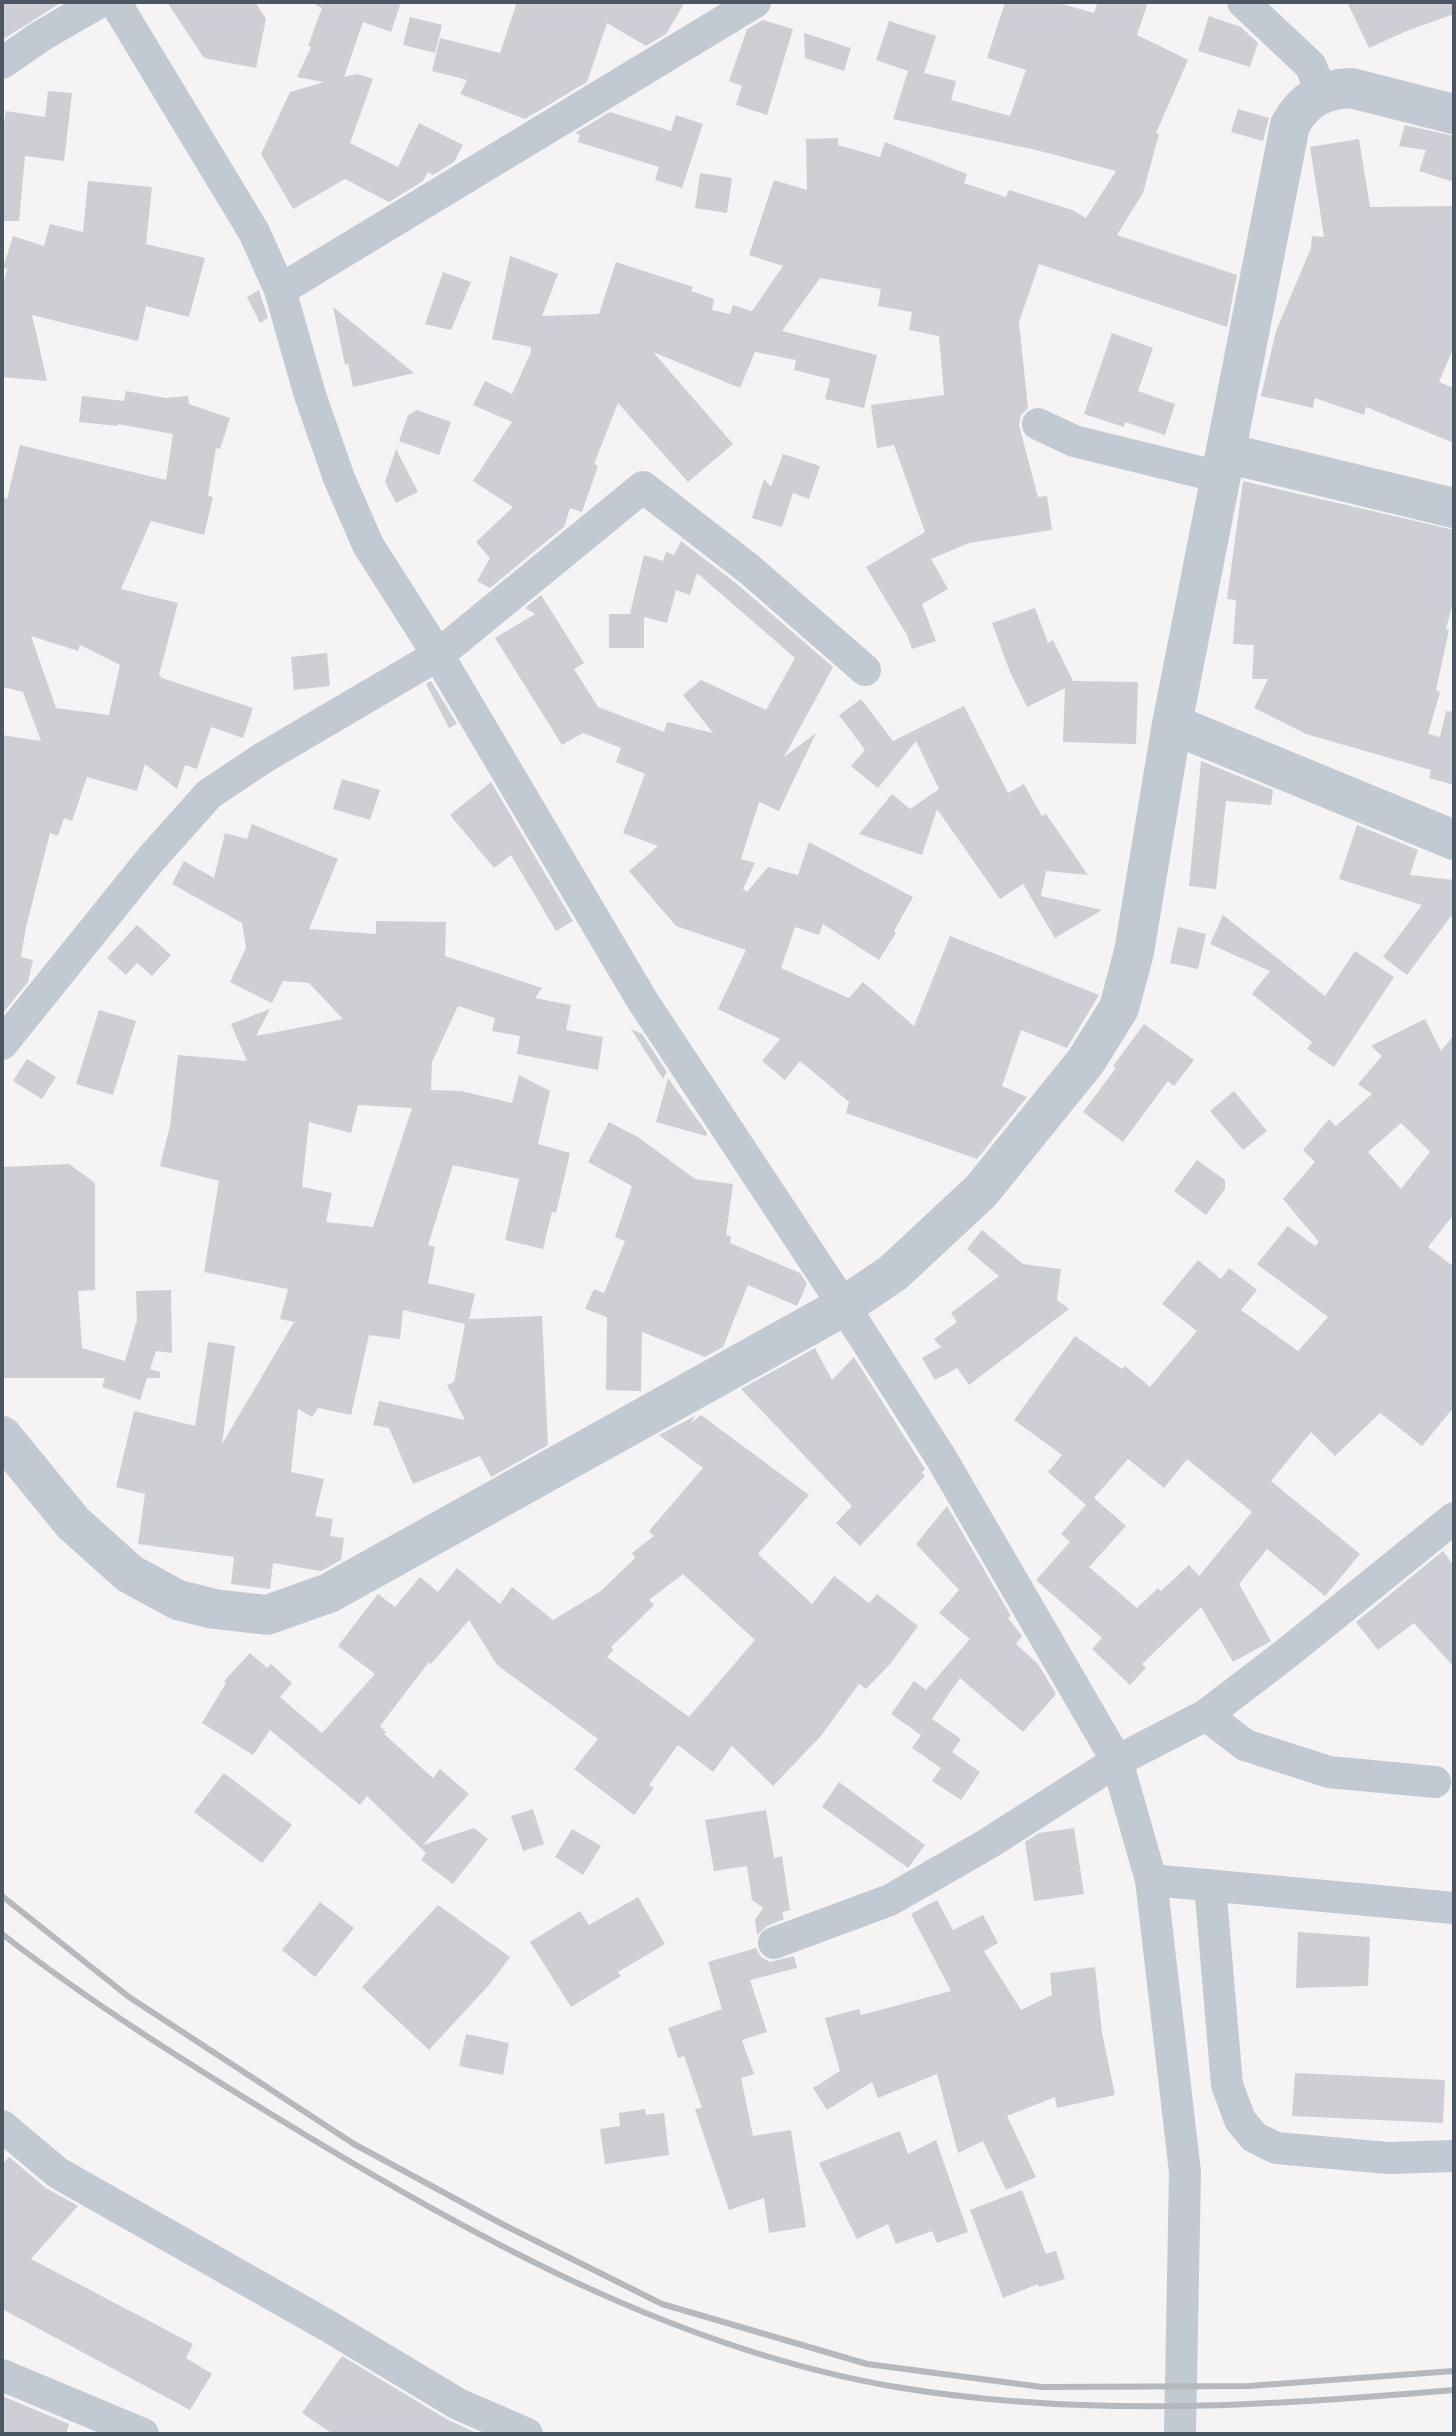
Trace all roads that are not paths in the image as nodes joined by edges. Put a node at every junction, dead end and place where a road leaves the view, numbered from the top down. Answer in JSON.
{"nodes":[{"id":1,"x":100,"y":2,"type":"edge"},
{"id":2,"x":115,"y":2,"type":"edge"},
{"id":3,"x":755,"y":2,"type":"edge"},
{"id":4,"x":1243,"y":2,"type":"edge"},
{"id":5,"x":2,"y":63,"type":"edge"},
{"id":6,"x":1321,"y":93,"type":"junction"},
{"id":7,"x":1454,"y":114,"type":"edge"},
{"id":8,"x":280,"y":290,"type":"junction"},
{"id":9,"x":1038,"y":424,"type":"dead end"},
{"id":10,"x":1223,"y":465,"type":"junction"},
{"id":11,"x":1454,"y":508,"type":"edge"},
{"id":12,"x":438,"y":655,"type":"junction"},
{"id":13,"x":865,"y":670,"type":"dead end"},
{"id":14,"x":1172,"y":724,"type":"junction"},
{"id":15,"x":1454,"y":840,"type":"edge"},
{"id":16,"x":2,"y":1044,"type":"edge"},
{"id":17,"x":844,"y":1306,"type":"junction"},
{"id":18,"x":2,"y":1436,"type":"edge"},
{"id":19,"x":1454,"y":1518,"type":"edge"},
{"id":20,"x":1206,"y":1715,"type":"junction"},
{"id":21,"x":1117,"y":1761,"type":"junction"},
{"id":22,"x":1435,"y":1782,"type":"dead end"},
{"id":23,"x":1151,"y":1880,"type":"junction"},
{"id":24,"x":1210,"y":1885,"type":"junction"},
{"id":25,"x":1454,"y":1908,"type":"edge"},
{"id":26,"x":774,"y":1943,"type":"dead end"},
{"id":27,"x":2,"y":2126,"type":"edge"},
{"id":28,"x":1454,"y":2156,"type":"edge"},
{"id":29,"x":2,"y":2375,"type":"edge"},
{"id":30,"x":143,"y":2434,"type":"edge"},
{"id":31,"x":527,"y":2434,"type":"edge"},
{"id":32,"x":1180,"y":2434,"type":"edge"}],
"edges":[{"from":1,"to":5,"type":"street"},
{"from":2,"to":8,"type":"street"},
{"from":3,"to":8,"type":"street"},
{"from":4,"to":6,"type":"street"},
{"from":6,"to":7,"type":"street"},
{"from":6,"to":10,"type":"street"},
{"from":8,"to":12,"type":"street"},
{"from":9,"to":10,"type":"street"},
{"from":10,"to":11,"type":"street"},
{"from":10,"to":14,"type":"street"},
{"from":12,"to":13,"type":"street"},
{"from":12,"to":16,"type":"street"},
{"from":12,"to":17,"type":"street"},
{"from":14,"to":15,"type":"street"},
{"from":14,"to":17,"type":"street"},
{"from":17,"to":18,"type":"street"},
{"from":17,"to":21,"type":"street"},
{"from":19,"to":20,"type":"street"},
{"from":20,"to":21,"type":"street"},
{"from":20,"to":22,"type":"street"},
{"from":21,"to":23,"type":"street"},
{"from":21,"to":26,"type":"street"},
{"from":23,"to":24,"type":"street"},
{"from":23,"to":32,"type":"street"},
{"from":24,"to":25,"type":"street"},
{"from":24,"to":28,"type":"street"},
{"from":27,"to":31,"type":"street"},
{"from":29,"to":30,"type":"street"}]}
